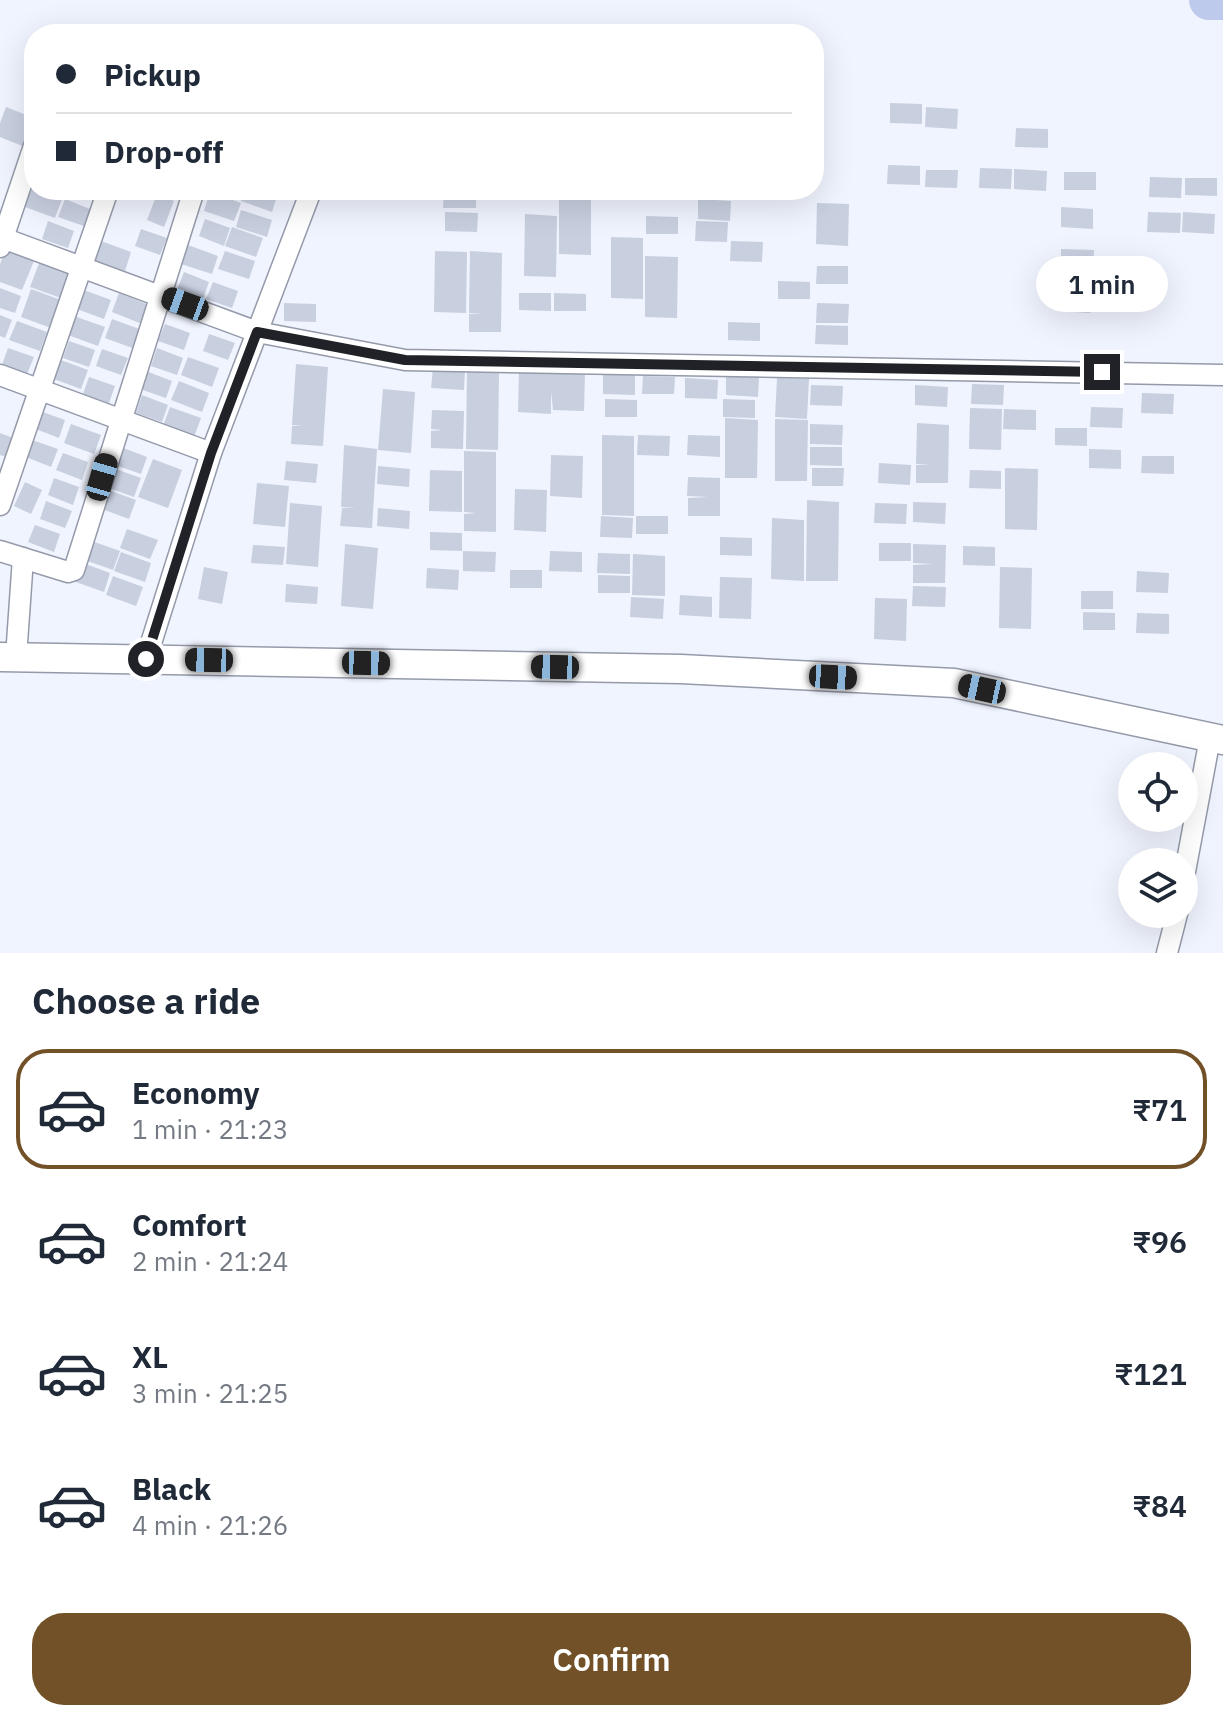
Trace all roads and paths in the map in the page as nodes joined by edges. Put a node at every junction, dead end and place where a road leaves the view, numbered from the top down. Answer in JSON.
{"nodes":[{"id":1,"x":24,"y":175,"type":"edge"},
{"id":2,"x":105,"y":200,"type":"edge"},
{"id":3,"x":191,"y":200,"type":"edge"},
{"id":4,"x":307,"y":200,"type":"edge"},
{"id":5,"x":1,"y":241,"type":"edge"},
{"id":6,"x":83,"y":265,"type":"junction"},
{"id":7,"x":160,"y":295,"type":"junction"},
{"id":8,"x":257,"y":332,"type":"junction"},
{"id":9,"x":0,"y":375,"type":"edge"},
{"id":10,"x":1223,"y":375,"type":"edge"},
{"id":11,"x":40,"y":389,"type":"junction"},
{"id":12,"x":120,"y":417,"type":"junction"},
{"id":13,"x":211,"y":453,"type":"junction"},
{"id":14,"x":0,"y":505,"type":"edge"},
{"id":15,"x":0,"y":551,"type":"edge"},
{"id":16,"x":23,"y":558,"type":"junction"},
{"id":17,"x":8,"y":657,"type":"edge"},
{"id":18,"x":146,"y":659,"type":"junction"},
{"id":19,"x":1216,"y":739,"type":"edge"},
{"id":20,"x":1191,"y":848,"type":"edge"},
{"id":21,"x":1173,"y":928,"type":"edge"},
{"id":22,"x":1167,"y":953,"type":"edge"}],
"edges":[{"from":1,"to":5,"type":"street"},
{"from":2,"to":6,"type":"street"},
{"from":3,"to":7,"type":"street"},
{"from":4,"to":8,"type":"street"},
{"from":5,"to":6,"type":"street"},
{"from":6,"to":7,"type":"street"},
{"from":6,"to":11,"type":"street"},
{"from":7,"to":8,"type":"street"},
{"from":7,"to":12,"type":"street"},
{"from":8,"to":10,"type":"street"},
{"from":8,"to":13,"type":"street"},
{"from":9,"to":11,"type":"street"},
{"from":11,"to":12,"type":"street"},
{"from":11,"to":14,"type":"street"},
{"from":12,"to":13,"type":"street"},
{"from":12,"to":16,"type":"street"},
{"from":13,"to":18,"type":"street"},
{"from":15,"to":16,"type":"street"},
{"from":16,"to":17,"type":"street"},
{"from":17,"to":18,"type":"street"},
{"from":18,"to":19,"type":"street"},
{"from":19,"to":20,"type":"street"},
{"from":21,"to":22,"type":"street"}]}
